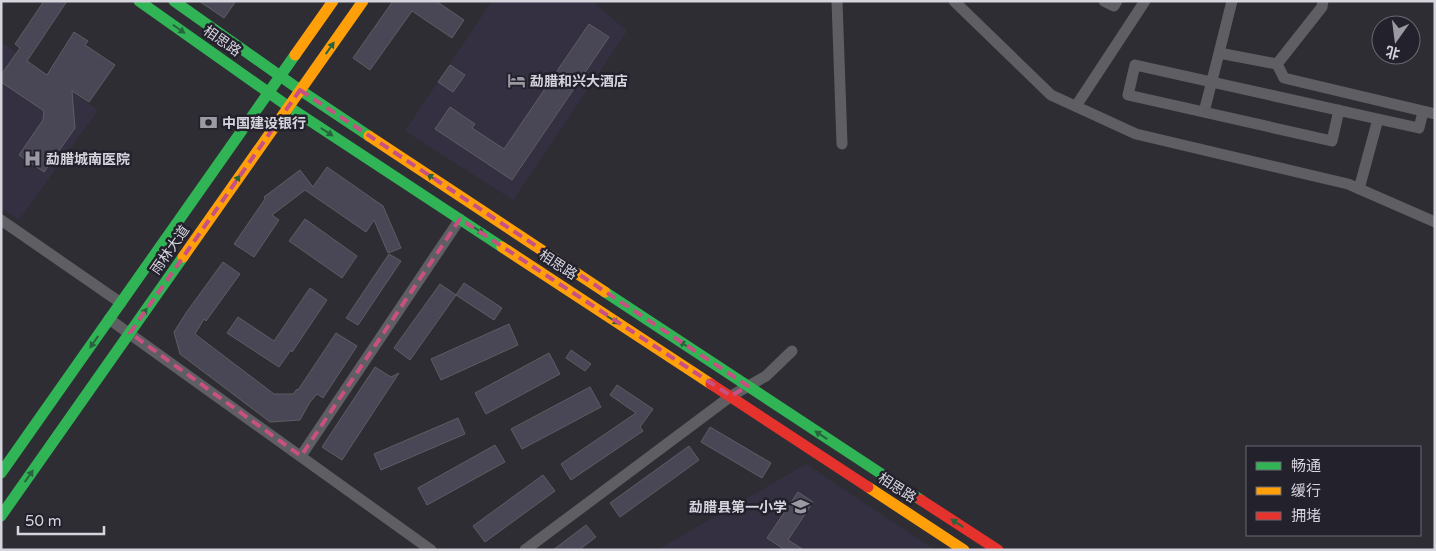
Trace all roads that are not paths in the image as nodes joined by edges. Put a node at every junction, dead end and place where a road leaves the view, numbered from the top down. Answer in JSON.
{"nodes":[{"id":1,"x":139,"y":1,"type":"edge"},
{"id":2,"x":174,"y":1,"type":"edge"},
{"id":3,"x":333,"y":1,"type":"edge"},
{"id":4,"x":362,"y":1,"type":"edge"},
{"id":5,"x":837,"y":1,"type":"edge"},
{"id":6,"x":954,"y":1,"type":"edge"},
{"id":7,"x":1104,"y":1,"type":"edge"},
{"id":8,"x":1117,"y":1,"type":"edge"},
{"id":9,"x":1145,"y":1,"type":"edge"},
{"id":10,"x":1232,"y":1,"type":"edge"},
{"id":11,"x":1323,"y":1,"type":"edge"},
{"id":12,"x":1219,"y":53,"type":"junction"},
{"id":13,"x":1277,"y":64,"type":"junction"},
{"id":14,"x":280,"y":76,"type":"junction"},
{"id":15,"x":1211,"y":82,"type":"junction"},
{"id":16,"x":300,"y":90,"type":"junction"},
{"id":17,"x":268,"y":93,"type":"junction"},
{"id":18,"x":1076,"y":106,"type":"junction"},
{"id":19,"x":288,"y":107,"type":"junction"},
{"id":20,"x":1339,"y":110,"type":"junction"},
{"id":21,"x":1204,"y":112,"type":"junction"},
{"id":22,"x":1423,"y":112,"type":"junction"},
{"id":23,"x":1435,"y":114,"type":"edge"},
{"id":24,"x":1378,"y":119,"type":"junction"},
{"id":25,"x":842,"y":144,"type":"dead end"},
{"id":26,"x":1359,"y":189,"type":"junction"},
{"id":27,"x":460,"y":219,"type":"junction"},
{"id":28,"x":1,"y":220,"type":"edge"},
{"id":29,"x":1435,"y":222,"type":"edge"},
{"id":30,"x":121,"y":303,"type":"junction"},
{"id":31,"x":109,"y":319,"type":"junction"},
{"id":32,"x":130,"y":333,"type":"junction"},
{"id":33,"x":792,"y":351,"type":"dead end"},
{"id":34,"x":748,"y":386,"type":"junction"},
{"id":35,"x":731,"y":396,"type":"junction"},
{"id":36,"x":301,"y":456,"type":"junction"},
{"id":37,"x":1,"y":473,"type":"edge"},
{"id":38,"x":1,"y":516,"type":"edge"},
{"id":39,"x":947,"y":545,"type":"edge"},
{"id":40,"x":431,"y":550,"type":"edge"},
{"id":41,"x":525,"y":550,"type":"edge"},
{"id":42,"x":964,"y":550,"type":"edge"},
{"id":43,"x":998,"y":550,"type":"edge"}],
"edges":[{"from":1,"to":17,"type":"main road","name":"相思路","one_way":true},
{"from":2,"to":14,"type":"main road","name":"相思路"},
{"from":3,"to":14,"type":"main road","name":"雨林大道"},
{"from":16,"to":4,"type":"main road","name":"雨林大道","one_way":true},
{"from":5,"to":25,"type":"street"},
{"from":6,"to":18,"type":"street"},
{"from":7,"to":8,"type":"street"},
{"from":9,"to":18,"type":"street"},
{"from":10,"to":12,"type":"street"},
{"from":11,"to":13,"type":"street"},
{"from":12,"to":13,"type":"street"},
{"from":12,"to":15,"type":"street"},
{"from":13,"to":22,"type":"street"},
{"from":14,"to":16,"type":"main road","name":"相思路"},
{"from":14,"to":17,"type":"main road","name":"雨林大道"},
{"from":15,"to":20,"type":"street"},
{"from":15,"to":21,"type":"street"},
{"from":15,"to":21,"type":"street"},
{"from":16,"to":19,"type":"main road","name":"雨林大道"},
{"from":34,"to":16,"type":"main road","name":"相思路","one_way":true},
{"from":17,"to":19,"type":"main road","name":"相思路"},
{"from":17,"to":30,"type":"main road","name":"雨林大道"},
{"from":18,"to":26,"type":"street"},
{"from":19,"to":27,"type":"main road","name":"相思路","one_way":true},
{"from":32,"to":19,"type":"main road","name":"雨林大道","one_way":true},
{"from":20,"to":21,"type":"street"},
{"from":20,"to":24,"type":"street"},
{"from":22,"to":23,"type":"street"},
{"from":22,"to":24,"type":"street"},
{"from":24,"to":26,"type":"street"},
{"from":26,"to":29,"type":"street"},
{"from":27,"to":35,"type":"main road","name":"相思路","one_way":true},
{"from":27,"to":36,"type":"street"},
{"from":28,"to":30,"type":"street"},
{"from":30,"to":31,"type":"main road","name":"雨林大道"},
{"from":31,"to":32,"type":"street"},
{"from":31,"to":37,"type":"main road","name":"雨林大道","one_way":true},
{"from":32,"to":36,"type":"street"},
{"from":38,"to":32,"type":"main road","name":"雨林大道","one_way":true},
{"from":33,"to":34,"type":"street"},
{"from":34,"to":35,"type":"street"},
{"from":43,"to":34,"type":"main road","name":"相思路","one_way":true},
{"from":35,"to":39,"type":"main road","name":"相思路"},
{"from":35,"to":41,"type":"street"},
{"from":36,"to":40,"type":"street"},
{"from":39,"to":42,"type":"main road","name":"相思路"}]}
